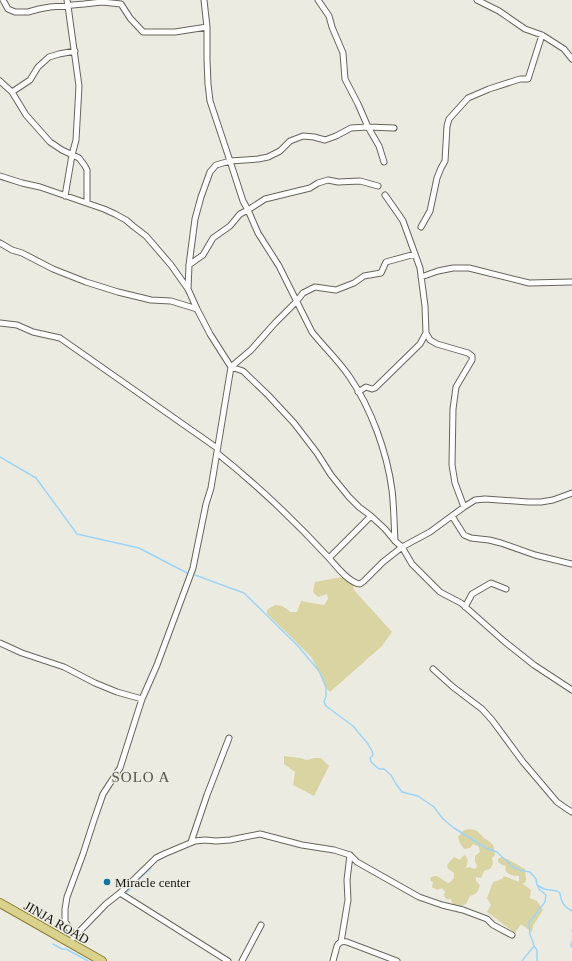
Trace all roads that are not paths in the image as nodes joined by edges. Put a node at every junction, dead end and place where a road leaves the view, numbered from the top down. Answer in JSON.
{"nodes":[{"id":1,"x":3,"y":0,"type":"edge"},
{"id":2,"x":67,"y":0,"type":"edge"},
{"id":3,"x":204,"y":0,"type":"edge"},
{"id":4,"x":318,"y":0,"type":"edge"},
{"id":5,"x":476,"y":0,"type":"edge"},
{"id":6,"x":68,"y":6,"type":"junction"},
{"id":7,"x":207,"y":27,"type":"junction"},
{"id":8,"x":542,"y":35,"type":"junction"},
{"id":9,"x":75,"y":51,"type":"junction"},
{"id":10,"x":572,"y":59,"type":"edge"},
{"id":11,"x":0,"y":81,"type":"edge"},
{"id":12,"x":12,"y":92,"type":"junction"},
{"id":13,"x":368,"y":127,"type":"junction"},
{"id":14,"x":394,"y":128,"type":"dead end"},
{"id":15,"x":72,"y":155,"type":"junction"},
{"id":16,"x":230,"y":161,"type":"junction"},
{"id":17,"x":384,"y":162,"type":"dead end"},
{"id":18,"x":0,"y":176,"type":"edge"},
{"id":19,"x":378,"y":186,"type":"dead end"},
{"id":20,"x":65,"y":196,"type":"junction"},
{"id":21,"x":385,"y":196,"type":"dead end"},
{"id":22,"x":87,"y":203,"type":"junction"},
{"id":23,"x":248,"y":210,"type":"junction"},
{"id":24,"x":421,"y":227,"type":"dead end"},
{"id":25,"x":0,"y":242,"type":"edge"},
{"id":26,"x":415,"y":254,"type":"junction"},
{"id":27,"x":190,"y":265,"type":"junction"},
{"id":28,"x":421,"y":277,"type":"junction"},
{"id":29,"x":572,"y":282,"type":"edge"},
{"id":30,"x":188,"y":289,"type":"junction"},
{"id":31,"x":297,"y":301,"type":"junction"},
{"id":32,"x":197,"y":309,"type":"junction"},
{"id":33,"x":0,"y":323,"type":"edge"},
{"id":34,"x":426,"y":333,"type":"junction"},
{"id":35,"x":433,"y":342,"type":"junction"},
{"id":36,"x":420,"y":344,"type":"junction"},
{"id":37,"x":231,"y":367,"type":"junction"},
{"id":38,"x":358,"y":392,"type":"junction"},
{"id":39,"x":217,"y":451,"type":"junction"},
{"id":40,"x":572,"y":493,"type":"edge"},
{"id":41,"x":464,"y":507,"type":"junction"},
{"id":42,"x":371,"y":516,"type":"junction"},
{"id":43,"x":452,"y":516,"type":"junction"},
{"id":44,"x":395,"y":541,"type":"junction"},
{"id":45,"x":402,"y":547,"type":"junction"},
{"id":46,"x":329,"y":558,"type":"junction"},
{"id":47,"x":572,"y":564,"type":"edge"},
{"id":48,"x":506,"y":589,"type":"dead end"},
{"id":49,"x":465,"y":607,"type":"junction"},
{"id":50,"x":0,"y":643,"type":"edge"},
{"id":51,"x":433,"y":669,"type":"dead end"},
{"id":52,"x":572,"y":690,"type":"edge"},
{"id":53,"x":142,"y":699,"type":"junction"},
{"id":54,"x":229,"y":738,"type":"dead end"},
{"id":55,"x":572,"y":812,"type":"edge"},
{"id":56,"x":191,"y":842,"type":"junction"},
{"id":57,"x":350,"y":856,"type":"junction"},
{"id":58,"x":120,"y":893,"type":"junction"},
{"id":59,"x":0,"y":903,"type":"edge"},
{"id":60,"x":261,"y":925,"type":"dead end"},
{"id":61,"x":512,"y":935,"type":"dead end"},
{"id":62,"x":71,"y":940,"type":"junction"},
{"id":63,"x":341,"y":942,"type":"junction"},
{"id":64,"x":102,"y":961,"type":"edge"},
{"id":65,"x":228,"y":961,"type":"edge"},
{"id":66,"x":242,"y":961,"type":"edge"},
{"id":67,"x":332,"y":961,"type":"edge"},
{"id":68,"x":397,"y":961,"type":"edge"}],
"edges":[{"from":1,"to":6,"type":"street"},
{"from":2,"to":6,"type":"street"},
{"from":3,"to":7,"type":"street"},
{"from":4,"to":13,"type":"street"},
{"from":5,"to":8,"type":"street"},
{"from":6,"to":7,"type":"street"},
{"from":6,"to":9,"type":"street"},
{"from":7,"to":16,"type":"street"},
{"from":8,"to":10,"type":"street"},
{"from":8,"to":24,"type":"street"},
{"from":9,"to":12,"type":"street"},
{"from":9,"to":15,"type":"street"},
{"from":11,"to":12,"type":"street"},
{"from":12,"to":15,"type":"street"},
{"from":13,"to":14,"type":"street"},
{"from":13,"to":16,"type":"street"},
{"from":13,"to":17,"type":"street"},
{"from":15,"to":20,"type":"street"},
{"from":15,"to":22,"type":"street"},
{"from":16,"to":23,"type":"street"},
{"from":16,"to":27,"type":"street"},
{"from":18,"to":20,"type":"street"},
{"from":19,"to":23,"type":"street"},
{"from":20,"to":22,"type":"street"},
{"from":21,"to":26,"type":"street"},
{"from":22,"to":30,"type":"street"},
{"from":23,"to":27,"type":"street"},
{"from":23,"to":31,"type":"street"},
{"from":25,"to":32,"type":"street"},
{"from":26,"to":28,"type":"street"},
{"from":26,"to":31,"type":"street"},
{"from":27,"to":30,"type":"street"},
{"from":28,"to":29,"type":"street"},
{"from":28,"to":34,"type":"street"},
{"from":30,"to":32,"type":"street"},
{"from":31,"to":37,"type":"street"},
{"from":31,"to":38,"type":"street"},
{"from":32,"to":37,"type":"street"},
{"from":33,"to":39,"type":"street"},
{"from":34,"to":35,"type":"street"},
{"from":34,"to":36,"type":"street"},
{"from":35,"to":36,"type":"street"},
{"from":35,"to":41,"type":"street"},
{"from":36,"to":38,"type":"street"},
{"from":37,"to":39,"type":"street"},
{"from":37,"to":42,"type":"street"},
{"from":38,"to":44,"type":"street"},
{"from":39,"to":46,"type":"street"},
{"from":39,"to":53,"type":"street"},
{"from":40,"to":41,"type":"street"},
{"from":41,"to":43,"type":"street"},
{"from":42,"to":44,"type":"street"},
{"from":42,"to":46,"type":"street"},
{"from":43,"to":45,"type":"street"},
{"from":43,"to":47,"type":"street"},
{"from":44,"to":45,"type":"street"},
{"from":45,"to":46,"type":"street"},
{"from":45,"to":49,"type":"street"},
{"from":48,"to":49,"type":"street"},
{"from":49,"to":52,"type":"street"},
{"from":50,"to":53,"type":"street"},
{"from":51,"to":55,"type":"street"},
{"from":53,"to":62,"type":"street"},
{"from":54,"to":56,"type":"street"},
{"from":56,"to":57,"type":"street"},
{"from":56,"to":58,"type":"street"},
{"from":57,"to":61,"type":"street"},
{"from":57,"to":63,"type":"street"},
{"from":58,"to":62,"type":"street"},
{"from":58,"to":65,"type":"street"},
{"from":59,"to":62,"type":"main road","name":"JINJA ROAD"},
{"from":60,"to":66,"type":"street"},
{"from":62,"to":64,"type":"main road","name":"JINJA ROAD"},
{"from":63,"to":67,"type":"street"},
{"from":63,"to":68,"type":"street"}]}
